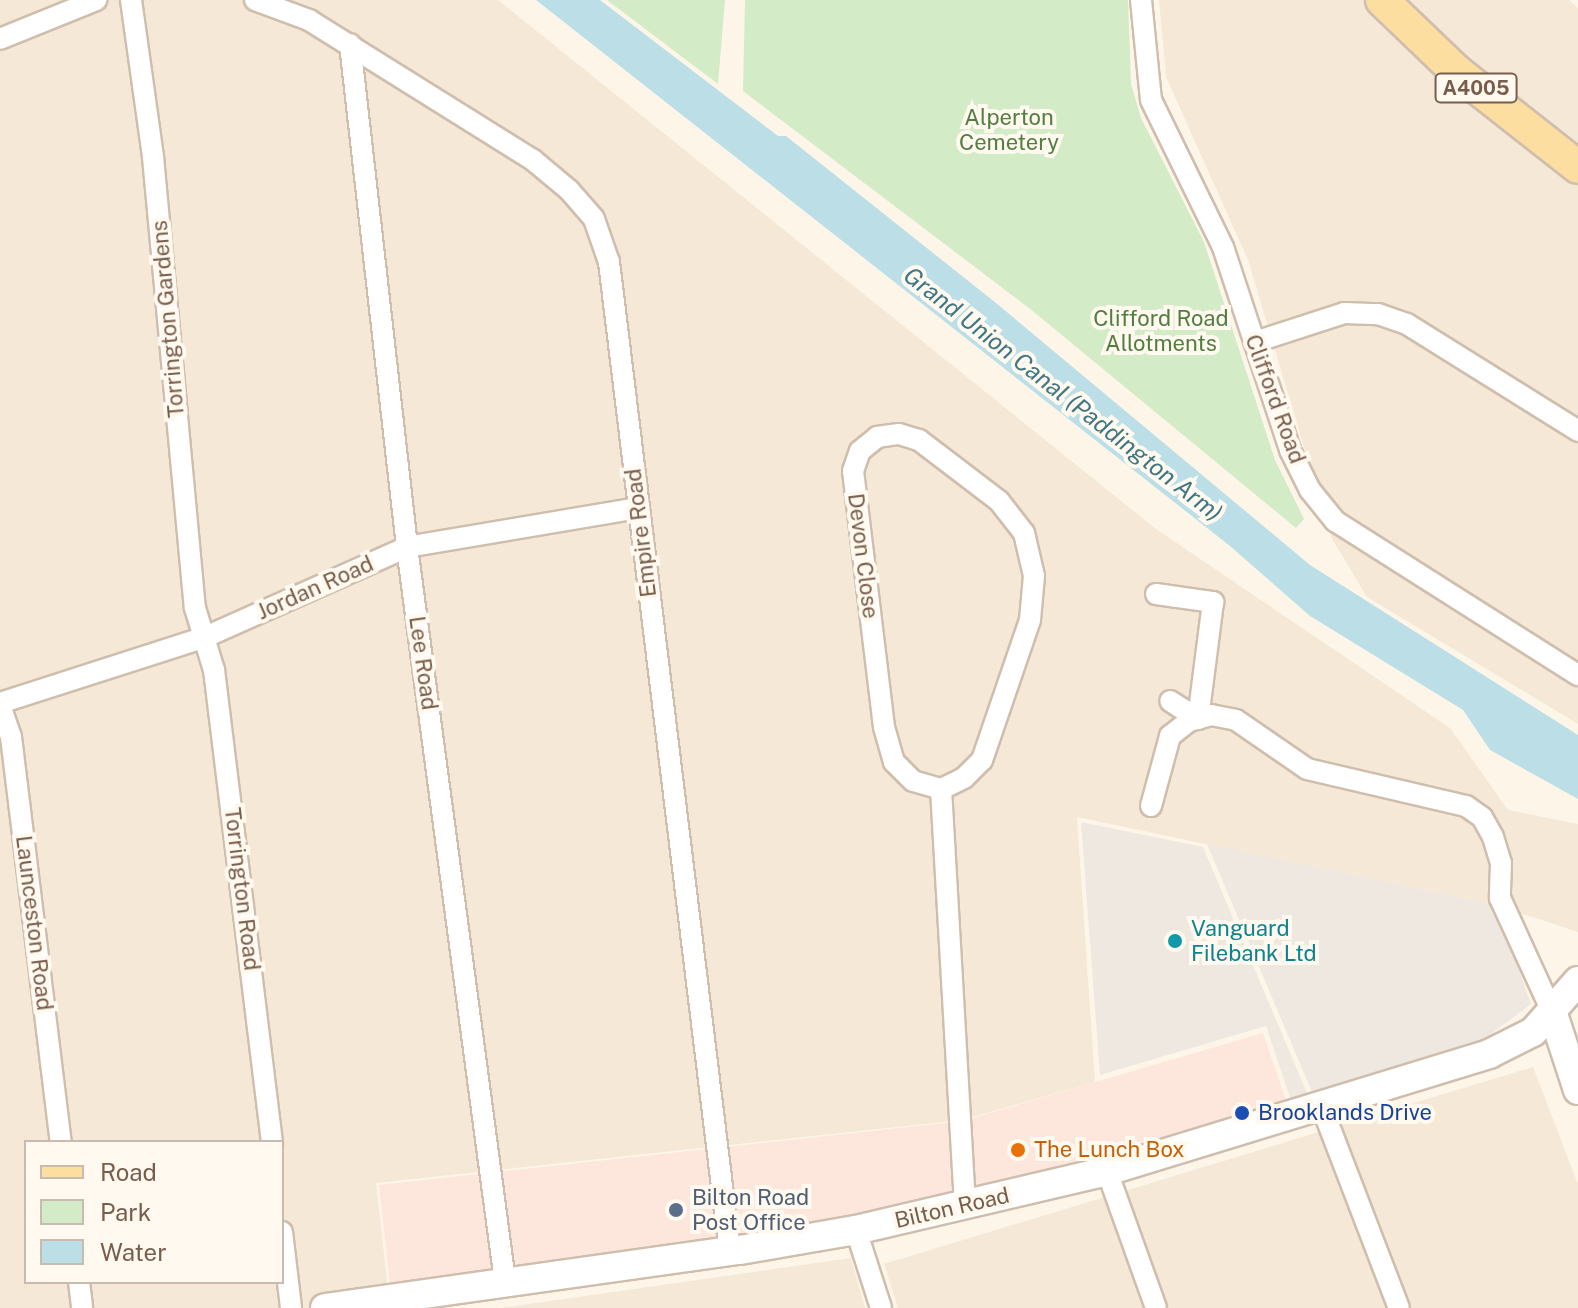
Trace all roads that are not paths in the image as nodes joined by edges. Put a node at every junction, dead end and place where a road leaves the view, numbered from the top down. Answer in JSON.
{"nodes":[{"id":1,"x":96,"y":0,"type":"edge"},
{"id":2,"x":131,"y":0,"type":"edge"},
{"id":3,"x":255,"y":0,"type":"edge"},
{"id":4,"x":1141,"y":0,"type":"edge"},
{"id":5,"x":1382,"y":0,"type":"edge"},
{"id":6,"x":0,"y":39,"type":"edge"},
{"id":7,"x":350,"y":44,"type":"junction"},
{"id":8,"x":1578,"y":167,"type":"edge"},
{"id":9,"x":1255,"y":342,"type":"junction"},
{"id":10,"x":1578,"y":431,"type":"edge"},
{"id":11,"x":638,"y":508,"type":"junction"},
{"id":12,"x":407,"y":547,"type":"junction"},
{"id":13,"x":1156,"y":594,"type":"dead end"},
{"id":14,"x":203,"y":638,"type":"junction"},
{"id":15,"x":1578,"y":675,"type":"edge"},
{"id":16,"x":1170,"y":701,"type":"dead end"},
{"id":17,"x":0,"y":704,"type":"edge"},
{"id":18,"x":1198,"y":719,"type":"junction"},
{"id":19,"x":1156,"y":784,"type":"junction"},
{"id":20,"x":941,"y":789,"type":"junction"},
{"id":21,"x":1176,"y":790,"type":"dead end"},
{"id":22,"x":1151,"y":806,"type":"dead end"},
{"id":23,"x":1578,"y":981,"type":"edge"},
{"id":24,"x":1553,"y":1014,"type":"junction"},
{"id":25,"x":1578,"y":1090,"type":"edge"},
{"id":26,"x":1321,"y":1105,"type":"junction"},
{"id":27,"x":61,"y":1140,"type":"edge"},
{"id":28,"x":272,"y":1140,"type":"edge"},
{"id":29,"x":1107,"y":1171,"type":"junction"},
{"id":30,"x":965,"y":1206,"type":"junction"},
{"id":31,"x":856,"y":1230,"type":"junction"},
{"id":32,"x":284,"y":1249,"type":"edge"},
{"id":33,"x":730,"y":1252,"type":"junction"},
{"id":34,"x":505,"y":1281,"type":"junction"},
{"id":35,"x":79,"y":1284,"type":"edge"},
{"id":36,"x":82,"y":1308,"type":"edge"},
{"id":37,"x":291,"y":1308,"type":"edge"},
{"id":38,"x":325,"y":1308,"type":"edge"},
{"id":39,"x":881,"y":1308,"type":"edge"},
{"id":40,"x":1156,"y":1308,"type":"edge"},
{"id":41,"x":1399,"y":1308,"type":"edge"}],
"edges":[{"from":1,"to":6,"type":"street"},
{"from":2,"to":14,"type":"street","name":"Torrington Gardens"},
{"from":3,"to":7,"type":"street","name":"Empire Road"},
{"from":4,"to":9,"type":"street","name":"Clifford Road"},
{"from":5,"to":8,"type":"main road","number":"A4005"},
{"from":7,"to":11,"type":"street","name":"Empire Road"},
{"from":7,"to":12,"type":"street","name":"Lee Road"},
{"from":9,"to":10,"type":"street"},
{"from":9,"to":15,"type":"street","name":"Clifford Road"},
{"from":11,"to":12,"type":"street","name":"Jordan Road"},
{"from":11,"to":33,"type":"street","name":"Empire Road"},
{"from":12,"to":14,"type":"street","name":"Jordan Road"},
{"from":12,"to":34,"type":"street","name":"Lee Road"},
{"from":13,"to":18,"type":"street"},
{"from":14,"to":17,"type":"street","name":"Jordan Road"},
{"from":14,"to":28,"type":"street","name":"Torrington Road"},
{"from":16,"to":18,"type":"street"},
{"from":17,"to":27,"type":"street","name":"Launceston Road"},
{"from":18,"to":19,"type":"street"},
{"from":18,"to":24,"type":"street"},
{"from":19,"to":21,"type":"street"},
{"from":19,"to":22,"type":"street"},
{"from":20,"to":20,"type":"street","name":"Devon Close"},
{"from":20,"to":30,"type":"street"},
{"from":23,"to":24,"type":"street","name":"Bilton Road"},
{"from":24,"to":25,"type":"street"},
{"from":24,"to":26,"type":"street","name":"Bilton Road"},
{"from":26,"to":29,"type":"street","name":"Bilton Road"},
{"from":26,"to":41,"type":"street"},
{"from":29,"to":30,"type":"street","name":"Bilton Road"},
{"from":29,"to":40,"type":"street"},
{"from":30,"to":31,"type":"street","name":"Bilton Road"},
{"from":31,"to":33,"type":"street","name":"Bilton Road"},
{"from":31,"to":39,"type":"street"},
{"from":32,"to":37,"type":"street"},
{"from":33,"to":34,"type":"street","name":"Bilton Road"},
{"from":34,"to":38,"type":"street","name":"Bilton Road"},
{"from":35,"to":36,"type":"street"}]}
